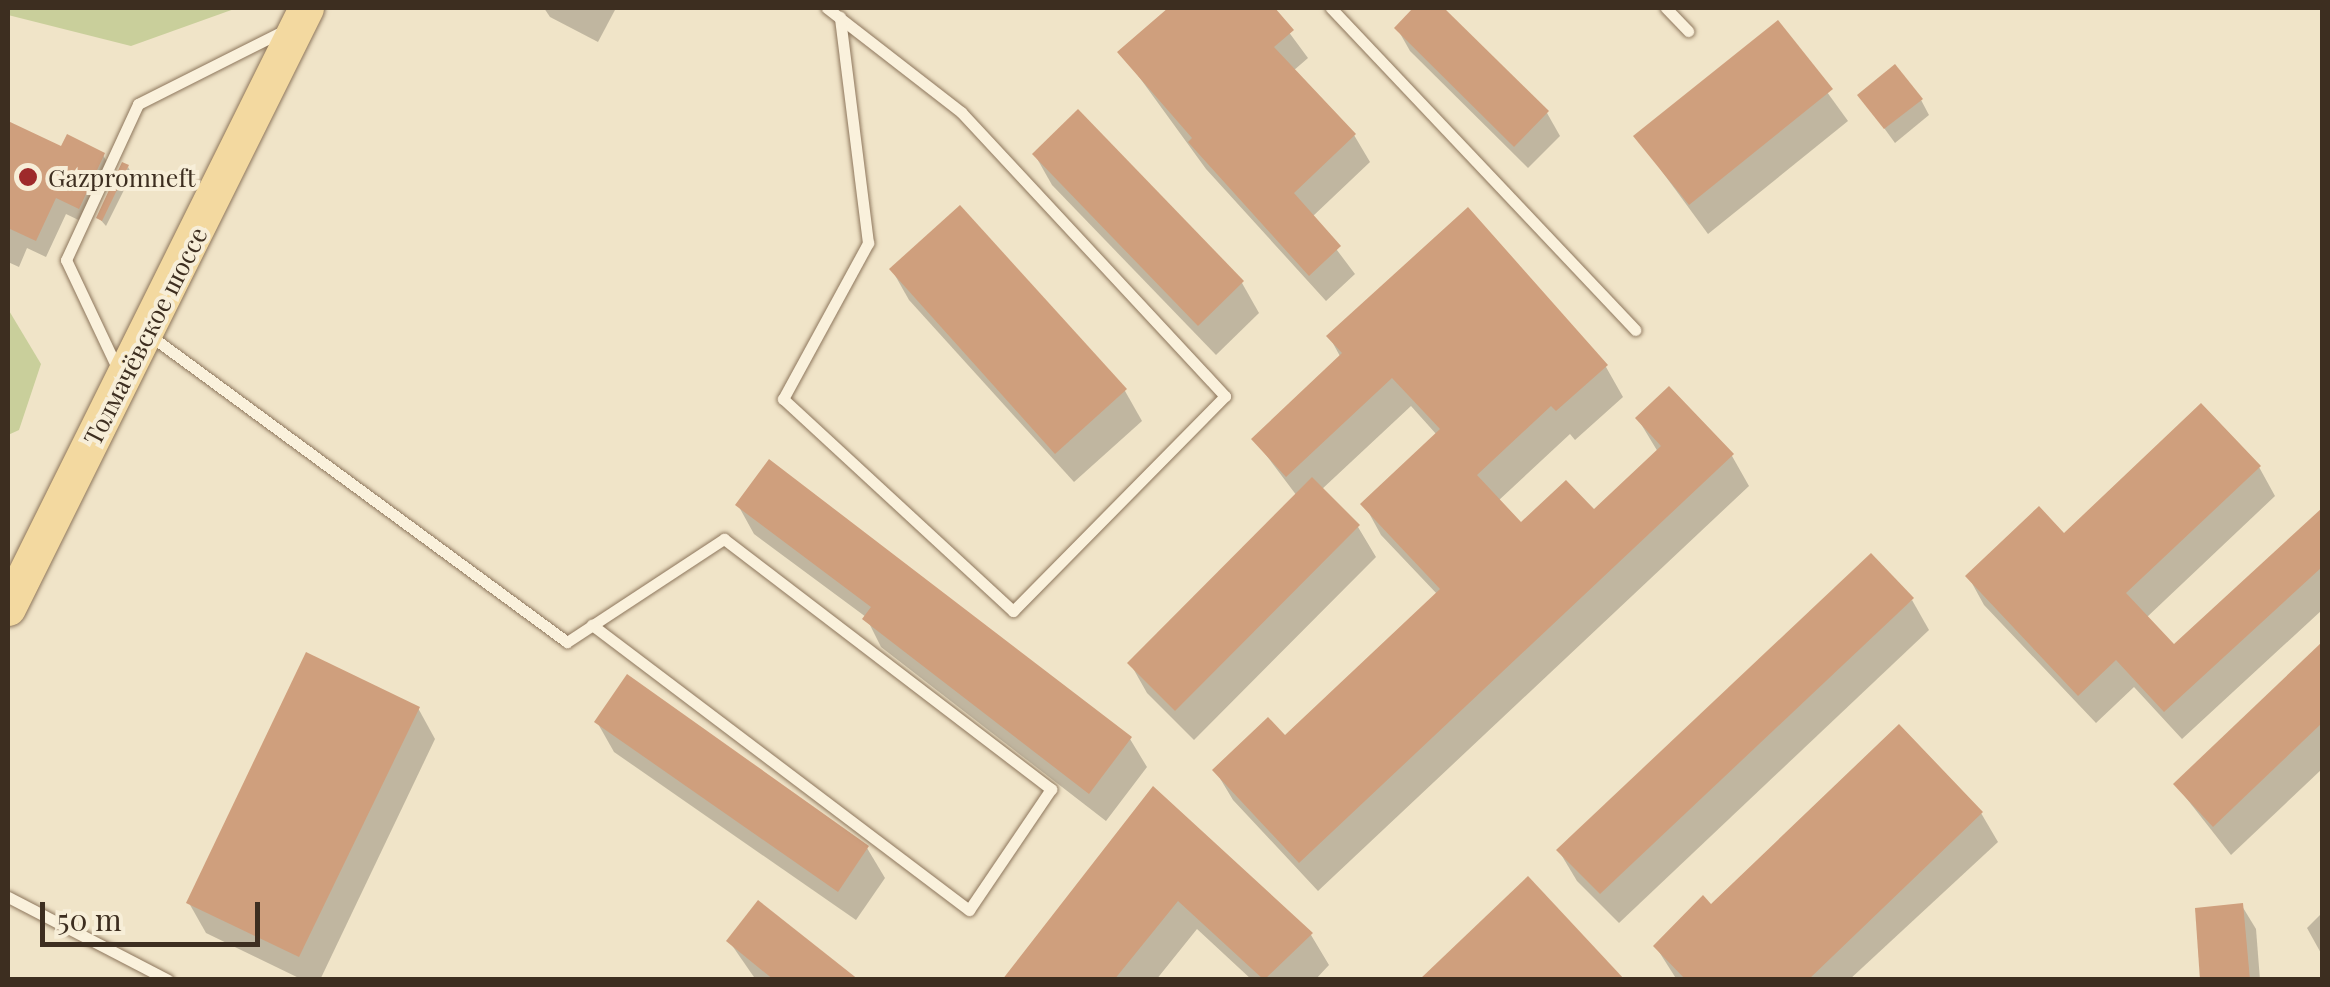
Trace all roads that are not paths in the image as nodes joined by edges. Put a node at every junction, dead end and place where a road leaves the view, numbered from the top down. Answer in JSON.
{"nodes":[{"id":1,"x":827,"y":8,"type":"edge"},
{"id":2,"x":1331,"y":8,"type":"edge"},
{"id":3,"x":1666,"y":8,"type":"edge"},
{"id":4,"x":302,"y":15,"type":"edge"},
{"id":5,"x":840,"y":18,"type":"junction"},
{"id":6,"x":1688,"y":31,"type":"dead end"},
{"id":7,"x":1635,"y":330,"type":"dead end"},
{"id":8,"x":148,"y":334,"type":"junction"},
{"id":9,"x":122,"y":380,"type":"junction"},
{"id":10,"x":8,"y":608,"type":"edge"},
{"id":11,"x":592,"y":625,"type":"junction"},
{"id":12,"x":8,"y":897,"type":"edge"},
{"id":13,"x":168,"y":980,"type":"edge"}],
"edges":[{"from":1,"to":5,"type":"lane"},
{"from":2,"to":7,"type":"lane"},
{"from":3,"to":6,"type":"lane"},
{"from":4,"to":8,"type":"main road","name":"Толмачёвское шоссе"},
{"from":4,"to":9,"type":"lane"},
{"from":5,"to":5,"type":"lane"},
{"from":8,"to":9,"type":"main road","name":"Толмачёвское шоссе"},
{"from":8,"to":11,"type":"lane"},
{"from":9,"to":10,"type":"main road","name":"Толмачёвское шоссе"},
{"from":11,"to":11,"type":"lane"},
{"from":12,"to":13,"type":"lane"}]}
